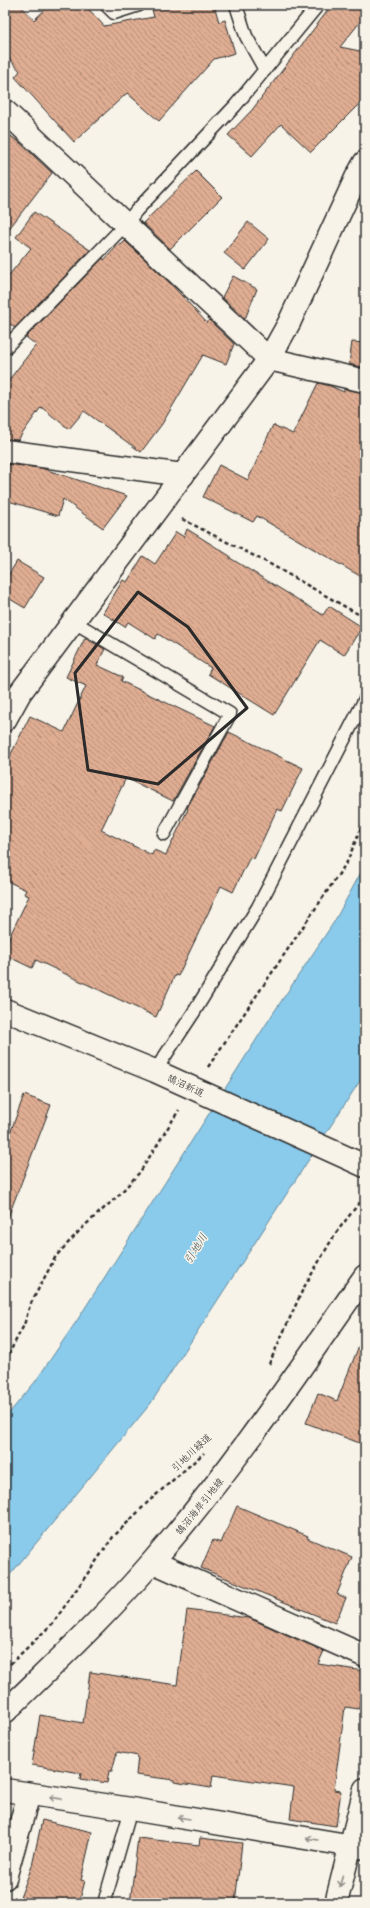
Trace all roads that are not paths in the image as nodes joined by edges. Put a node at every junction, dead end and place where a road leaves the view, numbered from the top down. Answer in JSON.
{"nodes":[{"id":1,"x":106,"y":5,"type":"edge"},
{"id":2,"x":139,"y":5,"type":"edge"},
{"id":3,"x":236,"y":5,"type":"edge"},
{"id":4,"x":318,"y":5,"type":"edge"},
{"id":5,"x":265,"y":70,"type":"junction"},
{"id":6,"x":5,"y":111,"type":"edge"},
{"id":7,"x":365,"y":162,"type":"edge"},
{"id":8,"x":126,"y":224,"type":"junction"},
{"id":9,"x":5,"y":348,"type":"edge"},
{"id":10,"x":269,"y":359,"type":"junction"},
{"id":11,"x":365,"y":381,"type":"edge"},
{"id":12,"x":5,"y":451,"type":"edge"},
{"id":13,"x":183,"y":475,"type":"junction"},
{"id":14,"x":74,"y":622,"type":"junction"},
{"id":15,"x":365,"y":699,"type":"edge"},
{"id":16,"x":5,"y":720,"type":"edge"},
{"id":17,"x":164,"y":834,"type":"dead end"},
{"id":18,"x":5,"y":1010,"type":"edge"},
{"id":19,"x":155,"y":1071,"type":"junction"},
{"id":20,"x":365,"y":1166,"type":"edge"},
{"id":21,"x":365,"y":1276,"type":"edge"},
{"id":22,"x":153,"y":1562,"type":"junction"},
{"id":23,"x":365,"y":1656,"type":"edge"},
{"id":24,"x":5,"y":1712,"type":"edge"},
{"id":25,"x":365,"y":1789,"type":"edge"},
{"id":26,"x":5,"y":1790,"type":"edge"},
{"id":27,"x":29,"y":1794,"type":"junction"},
{"id":28,"x":131,"y":1809,"type":"junction"},
{"id":29,"x":358,"y":1847,"type":"edge"},
{"id":30,"x":5,"y":1878,"type":"edge"},
{"id":31,"x":104,"y":1903,"type":"edge"},
{"id":32,"x":336,"y":1903,"type":"edge"}],
"edges":[{"from":1,"to":2,"type":"lane"},
{"from":3,"to":5,"type":"lane"},
{"from":4,"to":5,"type":"lane"},
{"from":5,"to":8,"type":"lane"},
{"from":6,"to":8,"type":"street"},
{"from":7,"to":10,"type":"street"},
{"from":8,"to":9,"type":"lane"},
{"from":8,"to":10,"type":"street"},
{"from":10,"to":11,"type":"street"},
{"from":10,"to":13,"type":"street"},
{"from":12,"to":13,"type":"street"},
{"from":13,"to":14,"type":"street"},
{"from":14,"to":16,"type":"street"},
{"from":14,"to":17,"type":"lane"},
{"from":15,"to":19,"type":"lane"},
{"from":18,"to":19,"type":"street","name":"鵠沼新道"},
{"from":19,"to":20,"type":"street","name":"鵠沼新道"},
{"from":21,"to":22,"type":"street","name":"鵠沼海岸引地線"},
{"from":22,"to":23,"type":"street"},
{"from":22,"to":24,"type":"street","name":"鵠沼海岸引地線"},
{"from":25,"to":29,"type":"street"},
{"from":26,"to":27,"type":"street"},
{"from":28,"to":27,"type":"street","one_way":true},
{"from":27,"to":30,"type":"street"},
{"from":29,"to":28,"type":"street","one_way":true},
{"from":28,"to":31,"type":"lane"},
{"from":29,"to":32,"type":"street","one_way":true}]}
